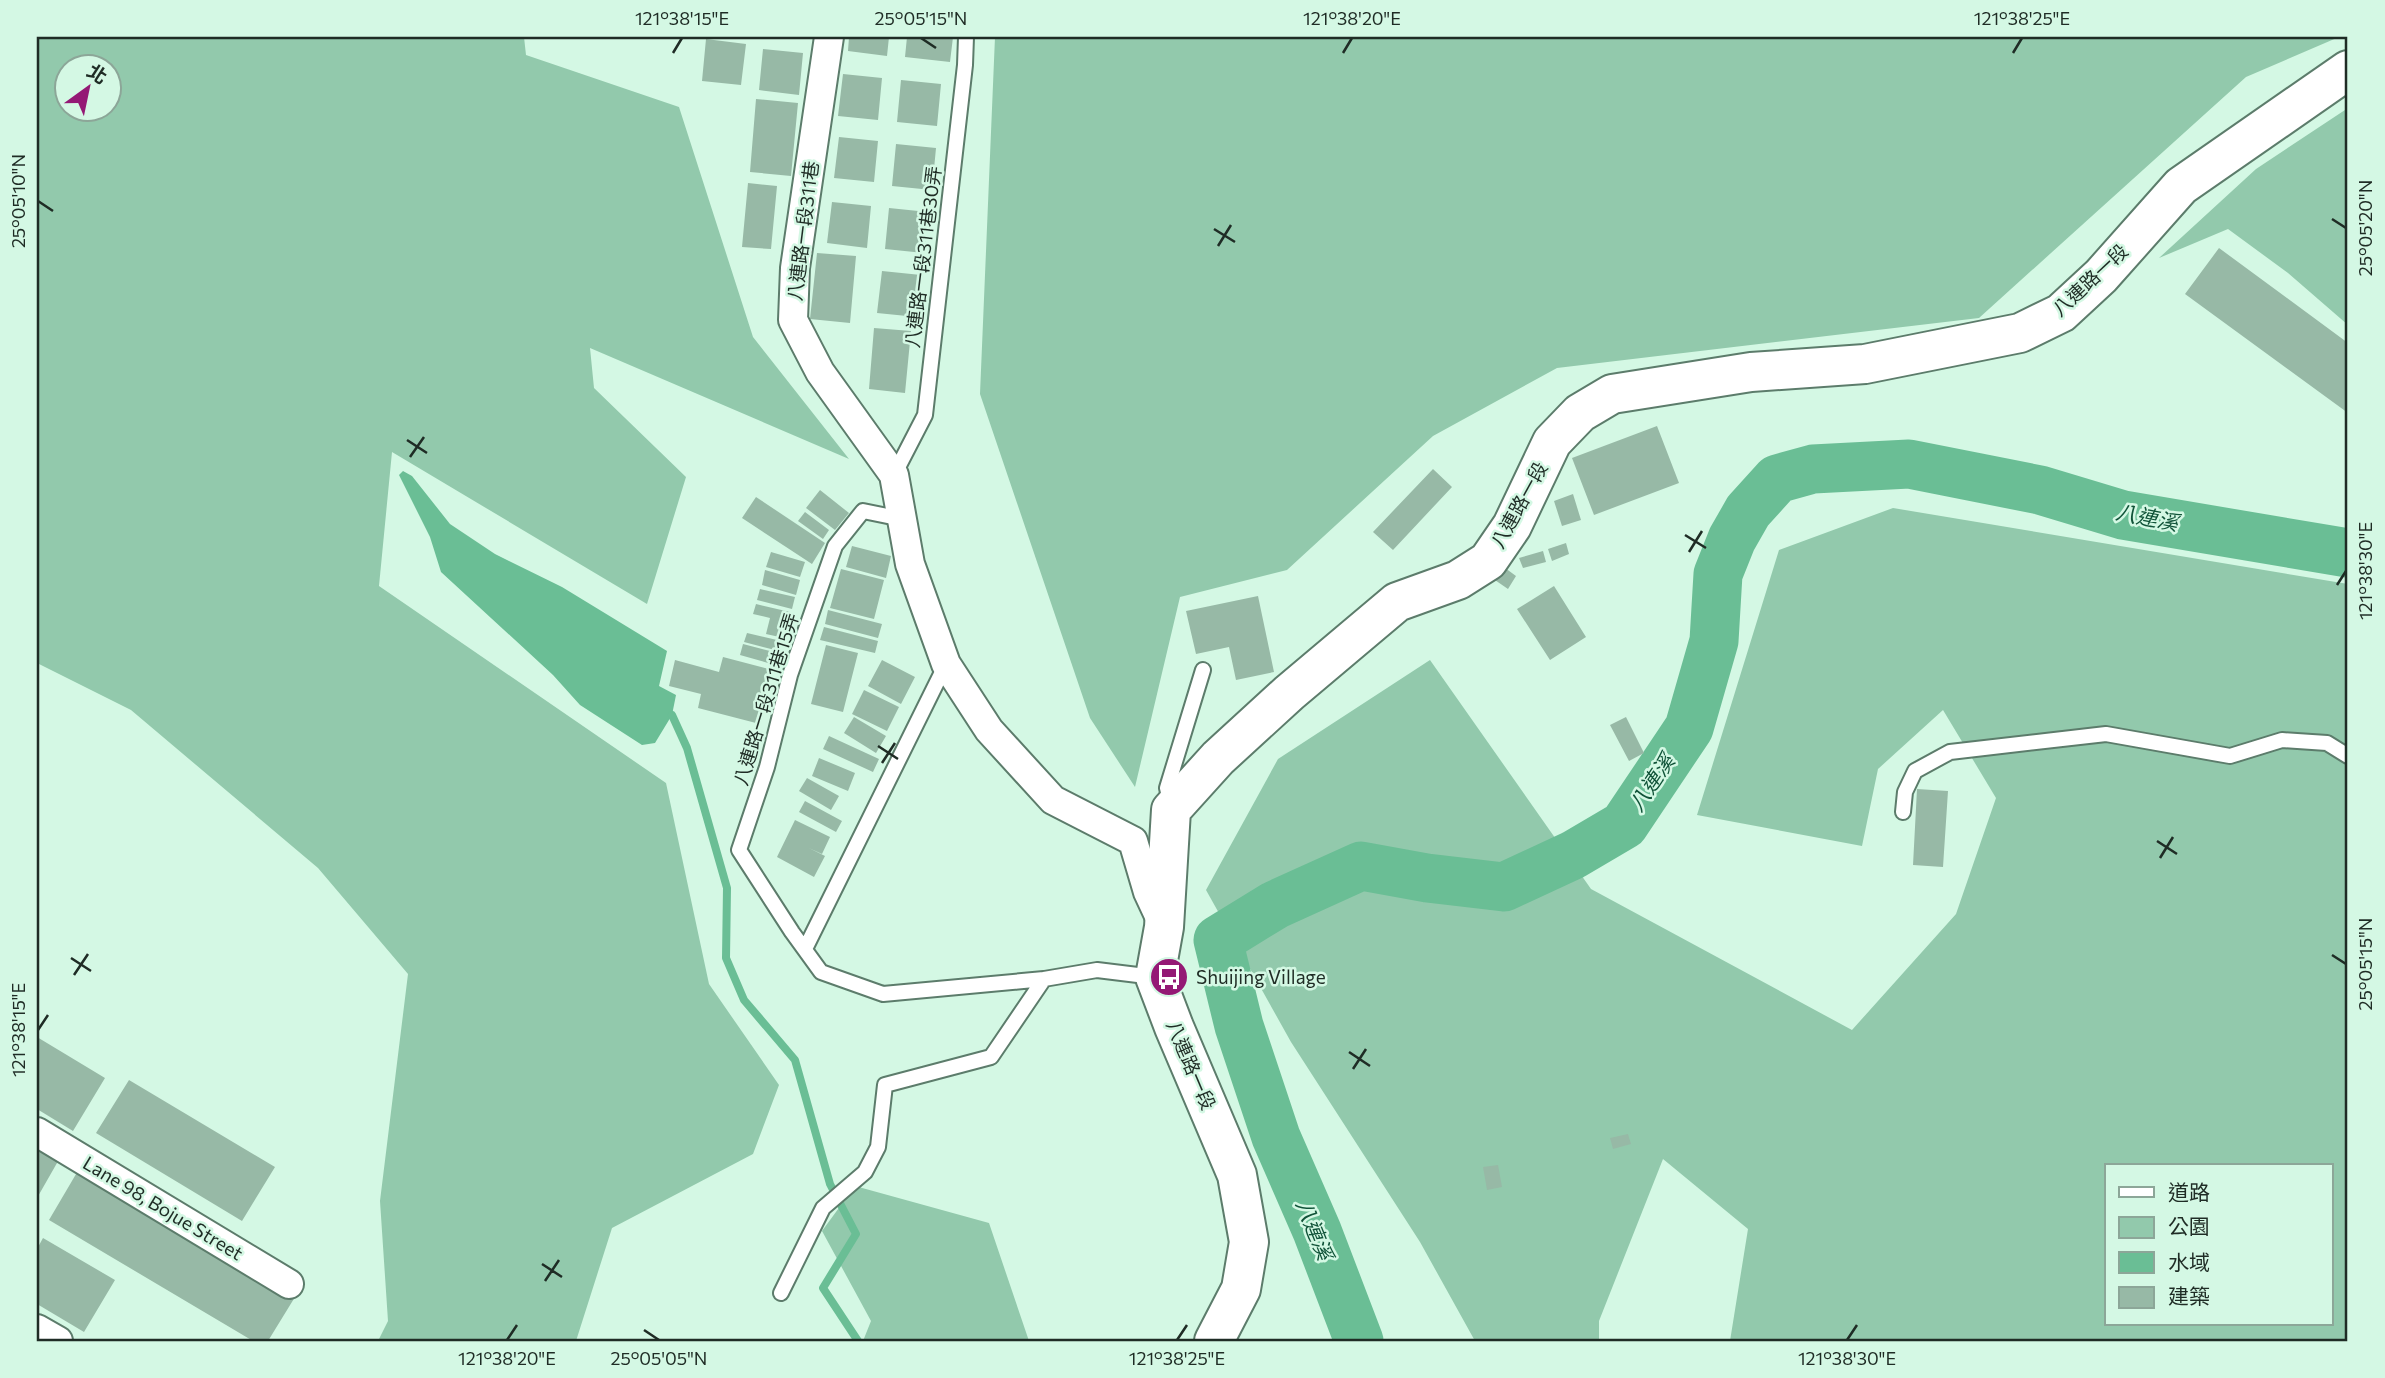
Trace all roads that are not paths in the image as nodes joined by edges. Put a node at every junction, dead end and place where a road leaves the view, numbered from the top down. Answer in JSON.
{"nodes":[{"id":1,"x":829,"y":37,"type":"edge"},
{"id":2,"x":966,"y":37,"type":"edge"},
{"id":3,"x":2348,"y":70,"type":"edge"},
{"id":4,"x":894,"y":475,"type":"junction"},
{"id":5,"x":902,"y":519,"type":"junction"},
{"id":6,"x":946,"y":664,"type":"junction"},
{"id":7,"x":1203,"y":670,"type":"dead end"},
{"id":8,"x":2348,"y":757,"type":"edge"},
{"id":9,"x":1171,"y":810,"type":"junction"},
{"id":10,"x":1903,"y":812,"type":"dead end"},
{"id":11,"x":1164,"y":927,"type":"junction"},
{"id":12,"x":805,"y":949,"type":"junction"},
{"id":13,"x":1155,"y":977,"type":"junction"},
{"id":14,"x":1044,"y":979,"type":"junction"},
{"id":15,"x":37,"y":1132,"type":"edge"},
{"id":16,"x":289,"y":1284,"type":"dead end"},
{"id":17,"x":781,"y":1293,"type":"dead end"},
{"id":18,"x":37,"y":1329,"type":"edge"},
{"id":19,"x":58,"y":1341,"type":"edge"},
{"id":20,"x":1214,"y":1341,"type":"edge"}],
"edges":[{"from":1,"to":4,"type":"street","name":"八連路一段311巷"},
{"from":2,"to":4,"type":"lane","name":"八連路一段311巷30弄"},
{"from":3,"to":9,"type":"street","name":"八連路一段"},
{"from":4,"to":5,"type":"street","name":"八連路一段311巷"},
{"from":5,"to":6,"type":"street","name":"八連路一段311巷"},
{"from":5,"to":12,"type":"lane","name":"八連路一段311巷15弄"},
{"from":6,"to":11,"type":"street","name":"八連路一段311巷"},
{"from":6,"to":12,"type":"lane"},
{"from":7,"to":9,"type":"lane"},
{"from":8,"to":10,"type":"lane"},
{"from":9,"to":11,"type":"street"},
{"from":11,"to":13,"type":"street"},
{"from":12,"to":14,"type":"lane"},
{"from":13,"to":14,"type":"lane"},
{"from":13,"to":20,"type":"street","name":"八連路一段"},
{"from":14,"to":17,"type":"lane"},
{"from":15,"to":16,"type":"street","name":"Lane 98, Bojue Street"},
{"from":18,"to":19,"type":"street"}]}
